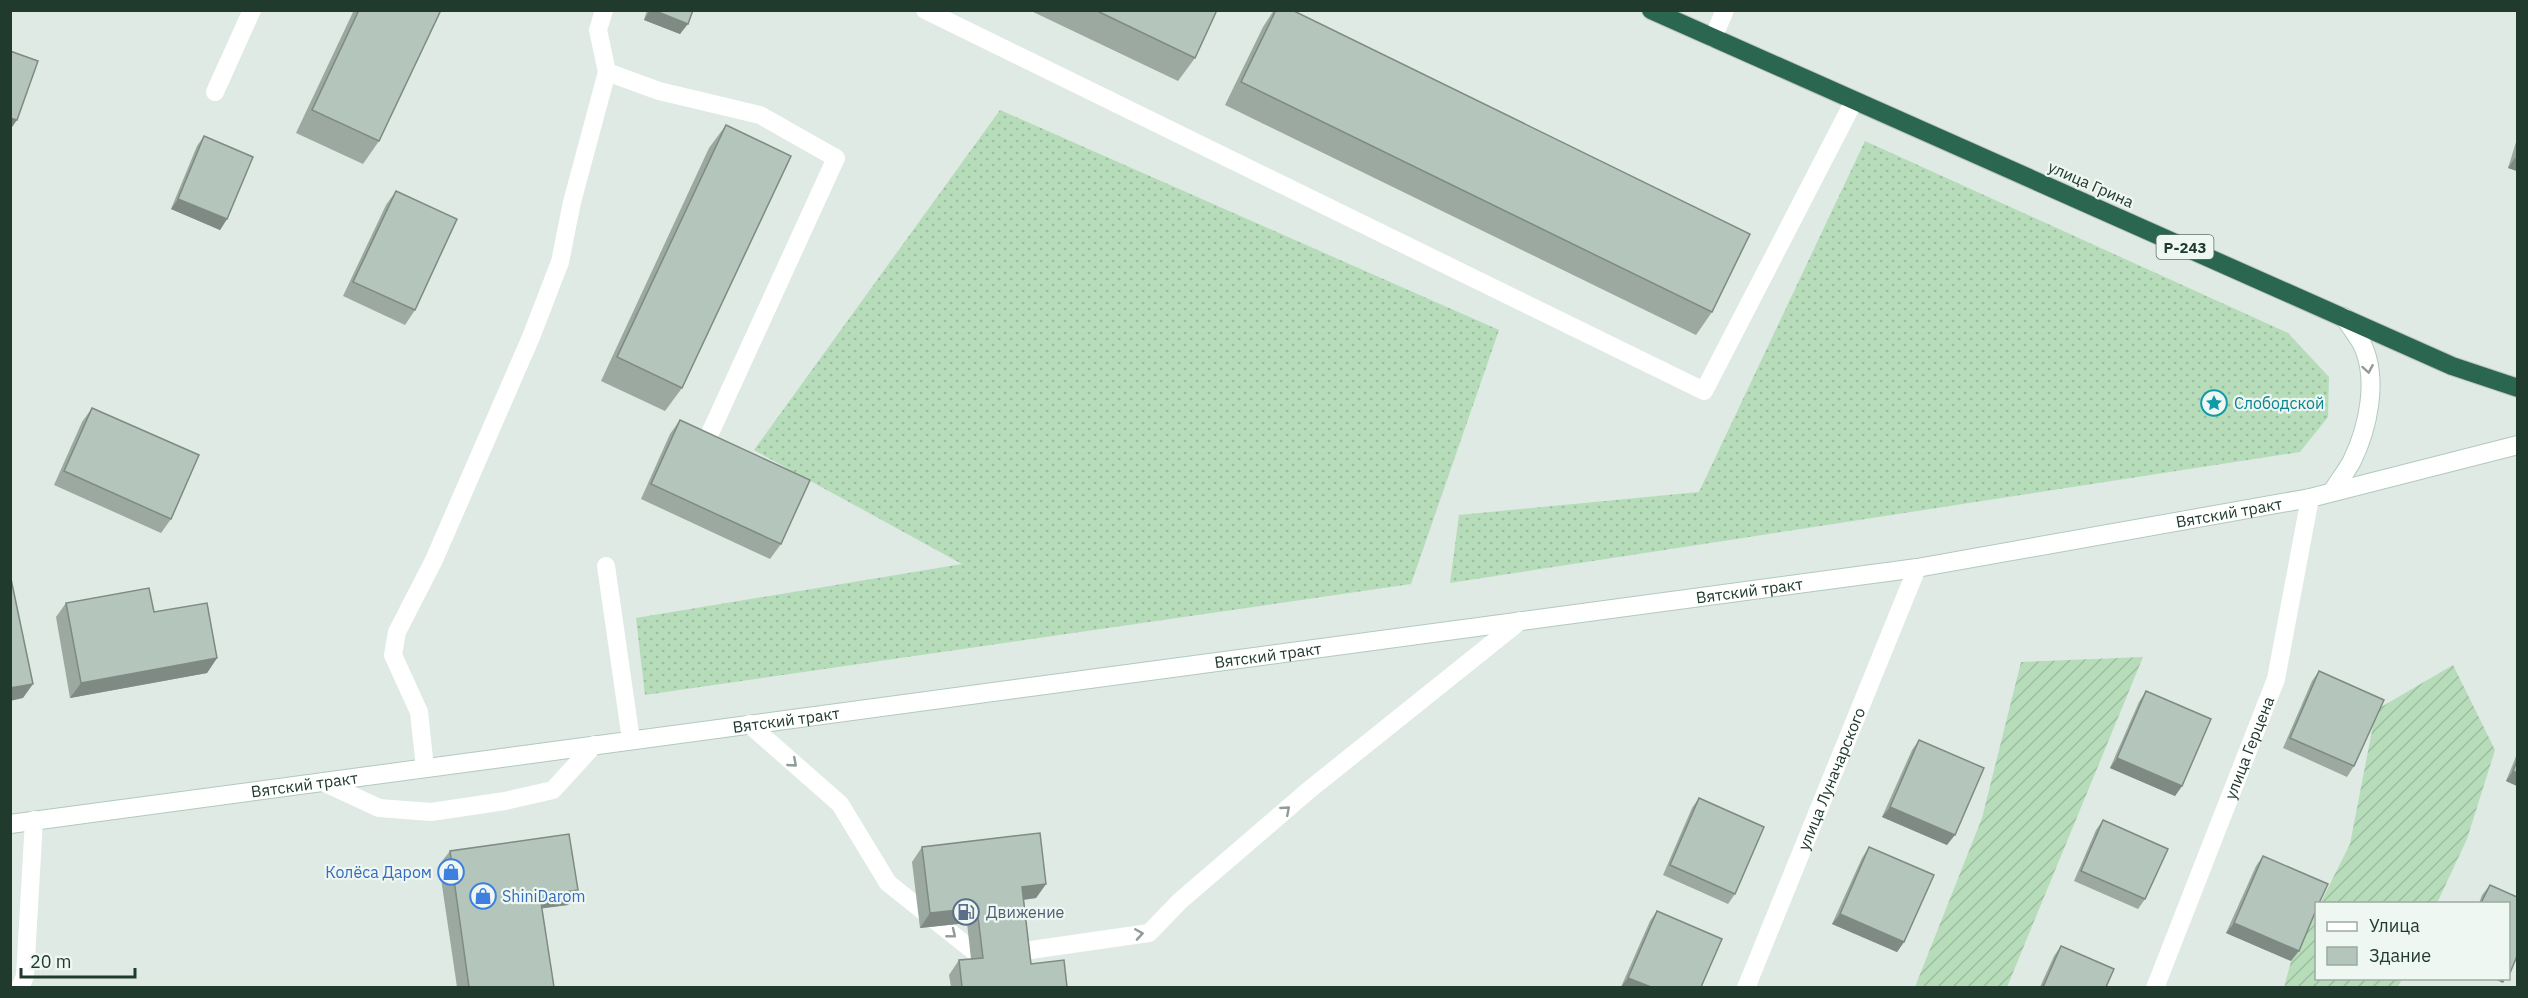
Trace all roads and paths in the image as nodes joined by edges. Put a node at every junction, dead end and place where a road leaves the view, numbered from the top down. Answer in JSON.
{"nodes":[{"id":1,"x":252,"y":10,"type":"edge"},
{"id":2,"x":604,"y":10,"type":"edge"},
{"id":3,"x":925,"y":10,"type":"edge"},
{"id":4,"x":1651,"y":10,"type":"edge"},
{"id":5,"x":1725,"y":10,"type":"edge"},
{"id":6,"x":1713,"y":38,"type":"junction"},
{"id":7,"x":607,"y":72,"type":"junction"},
{"id":8,"x":215,"y":92,"type":"dead end"},
{"id":9,"x":1854,"y":101,"type":"junction"},
{"id":10,"x":2344,"y":317,"type":"junction"},
{"id":11,"x":2517,"y":388,"type":"edge"},
{"id":12,"x":711,"y":431,"type":"dead end"},
{"id":13,"x":2517,"y":445,"type":"edge"},
{"id":14,"x":2332,"y":492,"type":"junction"},
{"id":15,"x":2310,"y":498,"type":"junction"},
{"id":16,"x":606,"y":566,"type":"dead end"},
{"id":17,"x":1917,"y":568,"type":"junction"},
{"id":18,"x":1520,"y":621,"type":"junction"},
{"id":19,"x":749,"y":724,"type":"junction"},
{"id":20,"x":631,"y":740,"type":"junction"},
{"id":21,"x":594,"y":745,"type":"junction"},
{"id":22,"x":425,"y":768,"type":"junction"},
{"id":23,"x":322,"y":782,"type":"junction"},
{"id":24,"x":34,"y":820,"type":"junction"},
{"id":25,"x":10,"y":824,"type":"edge"},
{"id":26,"x":20,"y":987,"type":"edge"},
{"id":27,"x":1746,"y":987,"type":"edge"},
{"id":28,"x":2155,"y":987,"type":"edge"}],
"edges":[{"from":1,"to":8,"type":"main road"},
{"from":2,"to":7,"type":"main road"},
{"from":3,"to":9,"type":"main road"},
{"from":4,"to":6,"type":"highway","name":"улица Грина","number":"Р-243"},
{"from":5,"to":6,"type":"main road"},
{"from":6,"to":9,"type":"highway","name":"улица Грина","number":"Р-243"},
{"from":7,"to":12,"type":"main road"},
{"from":7,"to":22,"type":"main road"},
{"from":9,"to":10,"type":"highway","name":"улица Грина","number":"Р-243"},
{"from":10,"to":11,"type":"highway","name":"улица Грина","number":"Р-243"},
{"from":10,"to":14,"type":"main road","one_way":true},
{"from":13,"to":14,"type":"main road","name":"Вятский тракт"},
{"from":14,"to":15,"type":"main road","name":"Вятский тракт"},
{"from":15,"to":17,"type":"main road","name":"Вятский тракт"},
{"from":15,"to":28,"type":"main road","name":"улица Герцена"},
{"from":16,"to":20,"type":"main road"},
{"from":17,"to":18,"type":"main road","name":"Вятский тракт"},
{"from":17,"to":27,"type":"main road","name":"улица Луначарского"},
{"from":18,"to":19,"type":"main road","name":"Вятский тракт"},
{"from":19,"to":18,"type":"main road","one_way":true},
{"from":19,"to":20,"type":"main road","name":"Вятский тракт"},
{"from":20,"to":21,"type":"main road","name":"Вятский тракт"},
{"from":21,"to":22,"type":"main road","name":"Вятский тракт"},
{"from":21,"to":23,"type":"main road"},
{"from":22,"to":23,"type":"main road","name":"Вятский тракт"},
{"from":23,"to":24,"type":"main road","name":"Вятский тракт"},
{"from":24,"to":25,"type":"main road","name":"Вятский тракт"},
{"from":24,"to":26,"type":"main road"}]}
